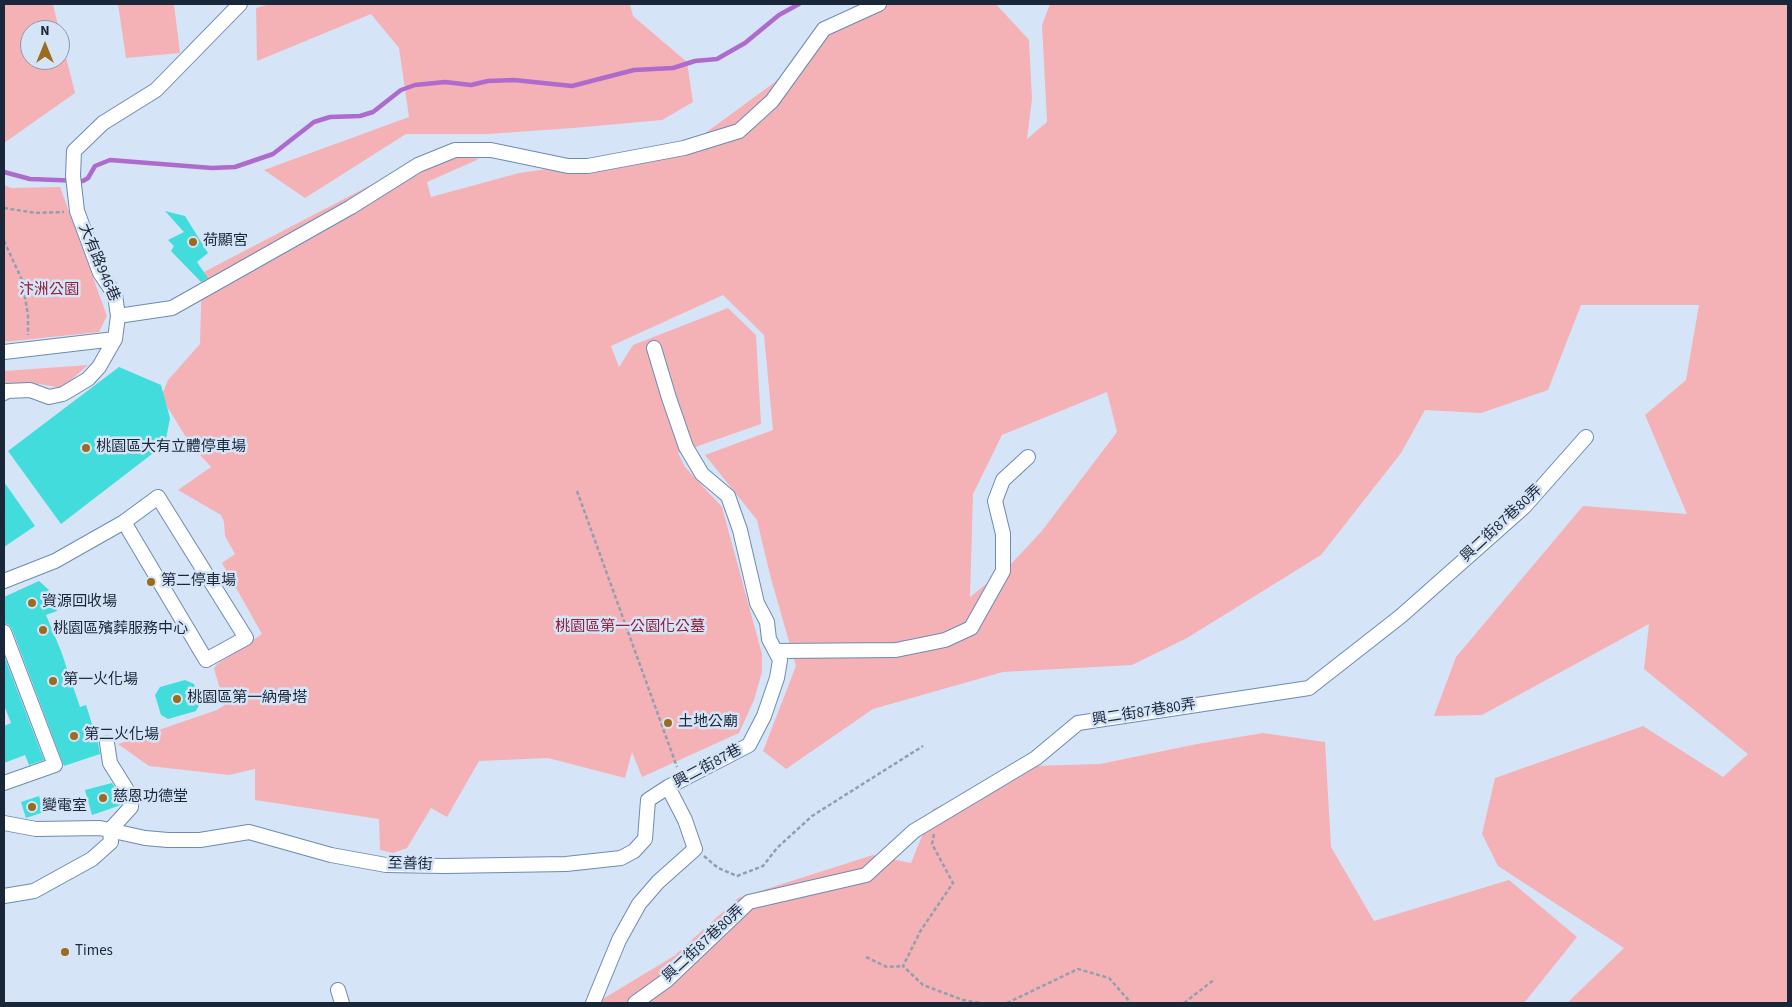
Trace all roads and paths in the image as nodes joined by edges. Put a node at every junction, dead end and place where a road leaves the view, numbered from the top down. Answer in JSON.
{"nodes":[{"id":1,"x":240,"y":4,"type":"edge"},
{"id":2,"x":879,"y":4,"type":"edge"},
{"id":3,"x":4,"y":208,"type":"edge"},
{"id":4,"x":77,"y":211,"type":"junction"},
{"id":5,"x":4,"y":241,"type":"edge"},
{"id":6,"x":118,"y":316,"type":"junction"},
{"id":7,"x":115,"y":339,"type":"junction"},
{"id":8,"x":654,"y":348,"type":"dead end"},
{"id":9,"x":27,"y":349,"type":"junction"},
{"id":10,"x":4,"y":352,"type":"edge"},
{"id":11,"x":4,"y":393,"type":"edge"},
{"id":12,"x":1586,"y":438,"type":"dead end"},
{"id":13,"x":1028,"y":456,"type":"dead end"},
{"id":14,"x":577,"y":491,"type":"dead end"},
{"id":15,"x":124,"y":522,"type":"junction"},
{"id":16,"x":4,"y":581,"type":"edge"},
{"id":17,"x":4,"y":632,"type":"edge"},
{"id":18,"x":776,"y":651,"type":"junction"},
{"id":19,"x":107,"y":742,"type":"dead end"},
{"id":20,"x":923,"y":746,"type":"dead end"},
{"id":21,"x":681,"y":780,"type":"junction"},
{"id":22,"x":4,"y":783,"type":"edge"},
{"id":23,"x":668,"y":787,"type":"junction"},
{"id":24,"x":936,"y":818,"type":"junction"},
{"id":25,"x":4,"y":823,"type":"edge"},
{"id":26,"x":110,"y":830,"type":"junction"},
{"id":27,"x":695,"y":849,"type":"junction"},
{"id":28,"x":4,"y":896,"type":"edge"},
{"id":29,"x":866,"y":957,"type":"dead end"},
{"id":30,"x":904,"y":966,"type":"junction"},
{"id":31,"x":1215,"y":979,"type":"dead end"},
{"id":32,"x":593,"y":1003,"type":"edge"},
{"id":33,"x":635,"y":1003,"type":"edge"},
{"id":34,"x":980,"y":1003,"type":"edge"},
{"id":35,"x":1007,"y":1003,"type":"edge"},
{"id":36,"x":1131,"y":1003,"type":"edge"},
{"id":37,"x":1184,"y":1003,"type":"edge"}],
"edges":[{"from":1,"to":4,"type":"street","name":"大有路946巷"},
{"from":2,"to":6,"type":"street"},
{"from":3,"to":4,"type":"path"},
{"from":4,"to":6,"type":"street","name":"大有路946巷"},
{"from":5,"to":9,"type":"path"},
{"from":6,"to":7,"type":"street","name":"大有路946巷"},
{"from":7,"to":9,"type":"street"},
{"from":7,"to":11,"type":"street","name":"大有路946巷"},
{"from":8,"to":18,"type":"street","name":"興二街87巷"},
{"from":9,"to":10,"type":"street"},
{"from":12,"to":24,"type":"street","name":"興二街87巷80弄"},
{"from":13,"to":18,"type":"street"},
{"from":14,"to":21,"type":"path"},
{"from":15,"to":15,"type":"street"},
{"from":15,"to":16,"type":"street"},
{"from":17,"to":22,"type":"street"},
{"from":18,"to":21,"type":"street","name":"興二街87巷"},
{"from":19,"to":26,"type":"street"},
{"from":20,"to":27,"type":"path"},
{"from":21,"to":23,"type":"street","name":"興二街87巷"},
{"from":23,"to":26,"type":"street","name":"至善街"},
{"from":23,"to":27,"type":"street","name":"興二街87巷"},
{"from":24,"to":30,"type":"path"},
{"from":24,"to":33,"type":"street","name":"興二街87巷80弄"},
{"from":25,"to":26,"type":"street","name":"至善街"},
{"from":26,"to":28,"type":"street"},
{"from":27,"to":32,"type":"street"},
{"from":29,"to":30,"type":"path"},
{"from":30,"to":34,"type":"path"},
{"from":31,"to":37,"type":"path"},
{"from":35,"to":36,"type":"path"}]}
